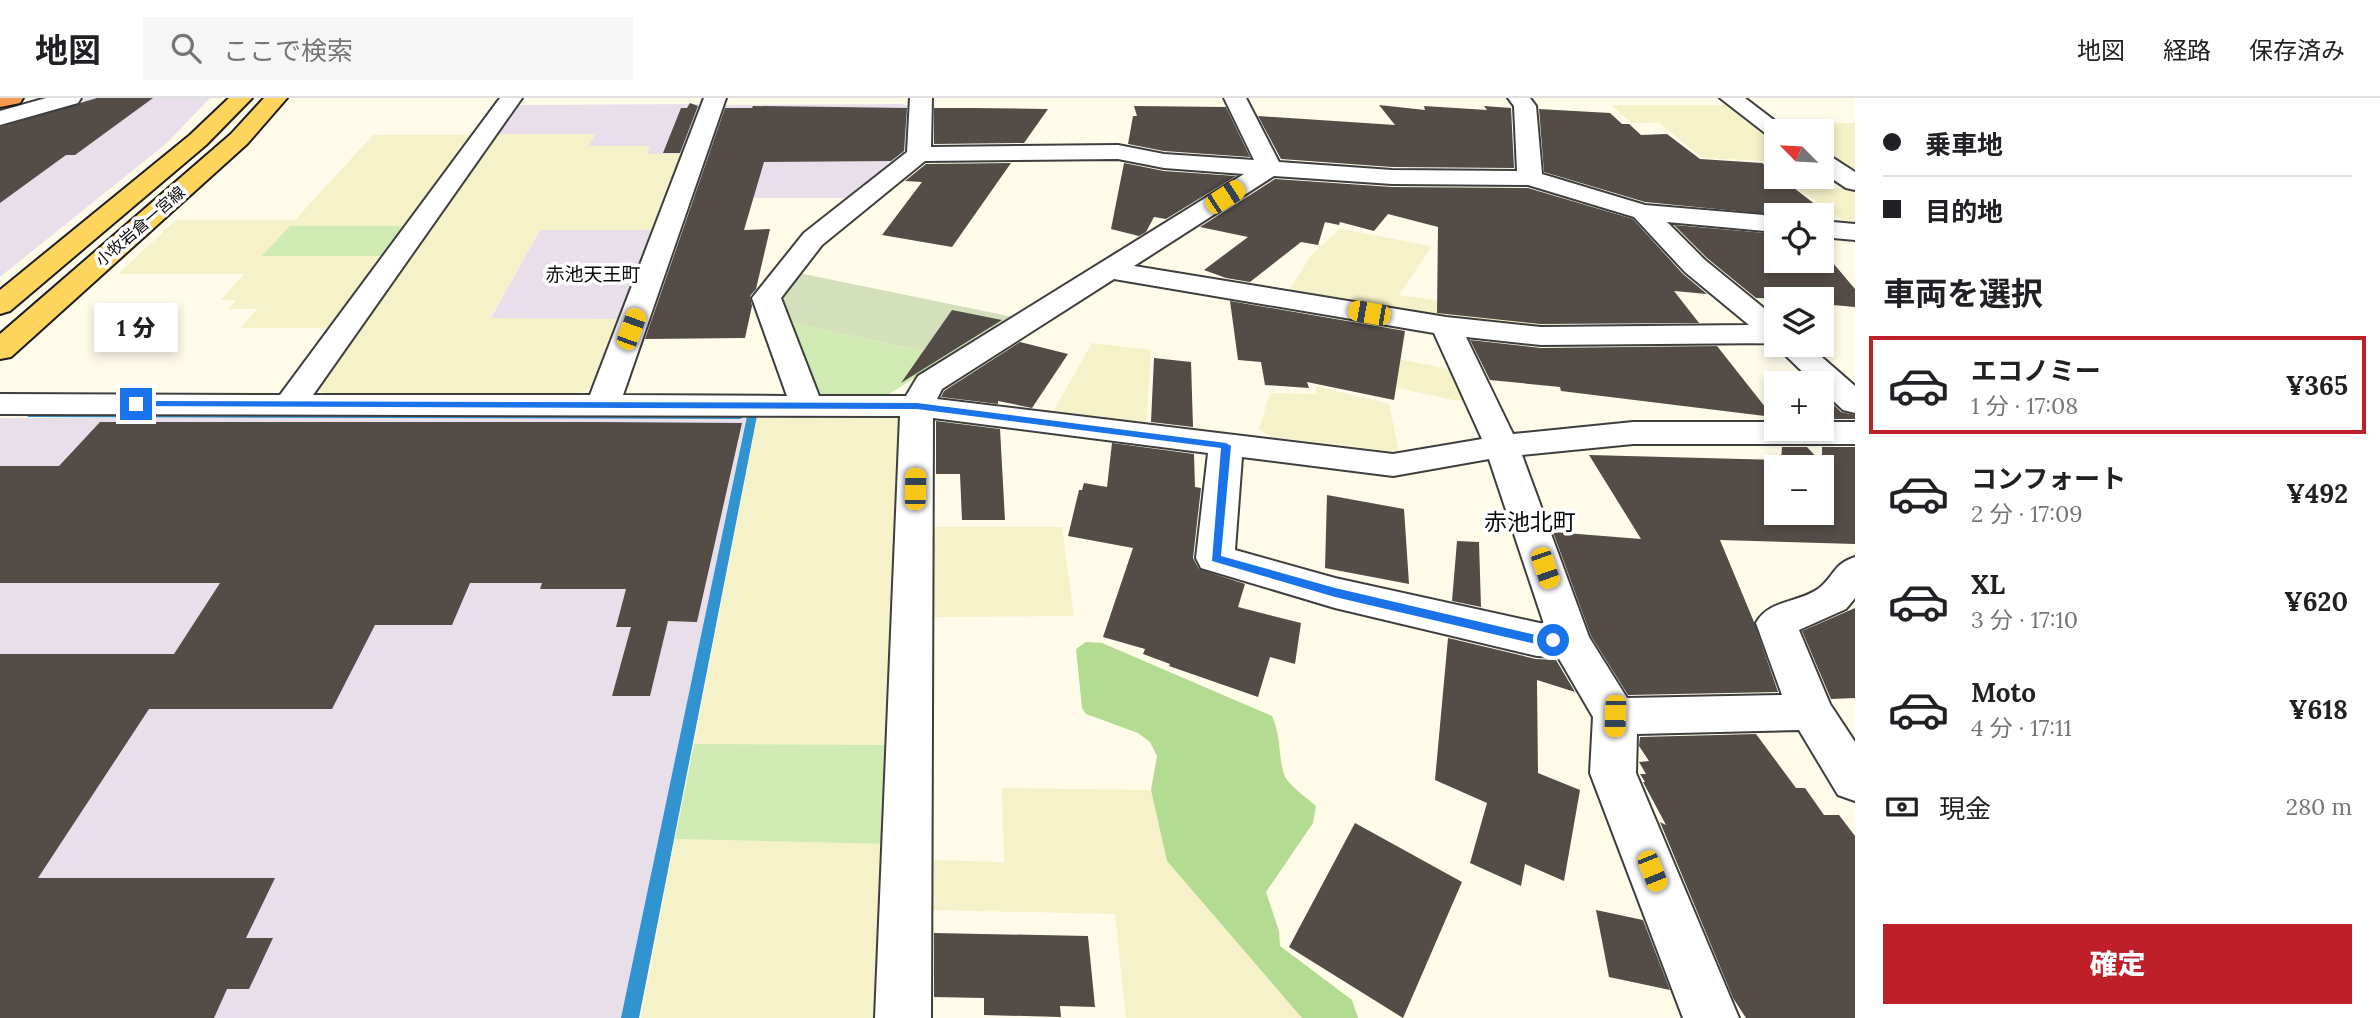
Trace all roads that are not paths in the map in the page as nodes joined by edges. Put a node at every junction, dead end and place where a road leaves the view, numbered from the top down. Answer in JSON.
{"nodes":[{"id":1,"x":12,"y":98,"type":"edge"},
{"id":2,"x":70,"y":98,"type":"edge"},
{"id":3,"x":241,"y":98,"type":"edge"},
{"id":4,"x":276,"y":98,"type":"edge"},
{"id":5,"x":511,"y":98,"type":"edge"},
{"id":6,"x":715,"y":98,"type":"edge"},
{"id":7,"x":920,"y":98,"type":"edge"},
{"id":8,"x":1236,"y":98,"type":"edge"},
{"id":9,"x":1519,"y":98,"type":"edge"},
{"id":10,"x":1731,"y":98,"type":"edge"},
{"id":11,"x":0,"y":102,"type":"edge"},
{"id":12,"x":0,"y":118,"type":"edge"},
{"id":13,"x":1764,"y":122,"type":"edge"},
{"id":14,"x":919,"y":154,"type":"junction"},
{"id":15,"x":1270,"y":168,"type":"junction"},
{"id":16,"x":1834,"y":169,"type":"edge"},
{"id":17,"x":1530,"y":178,"type":"junction"},
{"id":18,"x":1855,"y":183,"type":"edge"},
{"id":19,"x":1643,"y":212,"type":"junction"},
{"id":20,"x":1764,"y":224,"type":"edge"},
{"id":21,"x":1834,"y":230,"type":"edge"},
{"id":22,"x":1855,"y":232,"type":"edge"},
{"id":23,"x":1111,"y":270,"type":"junction"},
{"id":24,"x":0,"y":305,"type":"edge"},
{"id":25,"x":1764,"y":323,"type":"edge"},
{"id":26,"x":1447,"y":326,"type":"junction"},
{"id":27,"x":1764,"y":333,"type":"edge"},
{"id":28,"x":0,"y":350,"type":"edge"},
{"id":29,"x":1803,"y":357,"type":"edge"},
{"id":30,"x":1855,"y":403,"type":"edge"},
{"id":31,"x":0,"y":404,"type":"edge"},
{"id":32,"x":290,"y":404,"type":"junction"},
{"id":33,"x":603,"y":405,"type":"junction"},
{"id":34,"x":807,"y":406,"type":"junction"},
{"id":35,"x":917,"y":406,"type":"junction"},
{"id":36,"x":1855,"y":433,"type":"edge"},
{"id":37,"x":1226,"y":446,"type":"junction"},
{"id":38,"x":1502,"y":446,"type":"junction"},
{"id":39,"x":1855,"y":571,"type":"edge"},
{"id":40,"x":1570,"y":641,"type":"junction"},
{"id":41,"x":1811,"y":712,"type":"junction"},
{"id":42,"x":1615,"y":716,"type":"junction"},
{"id":43,"x":1855,"y":781,"type":"edge"},
{"id":44,"x":904,"y":1018,"type":"edge"},
{"id":45,"x":1711,"y":1018,"type":"edge"}],
"edges":[{"from":1,"to":11,"type":"highway"},
{"from":2,"to":12,"type":"street"},
{"from":3,"to":24,"type":"main road","name":"小牧岩倉一宮線"},
{"from":4,"to":28,"type":"main road","name":"小牧岩倉一宮線"},
{"from":5,"to":32,"type":"street"},
{"from":6,"to":33,"type":"street"},
{"from":7,"to":14,"type":"street"},
{"from":8,"to":15,"type":"street"},
{"from":9,"to":17,"type":"street"},
{"from":10,"to":13,"type":"street"},
{"from":14,"to":15,"type":"street"},
{"from":14,"to":34,"type":"street"},
{"from":15,"to":17,"type":"street"},
{"from":15,"to":23,"type":"street"},
{"from":16,"to":18,"type":"street"},
{"from":17,"to":19,"type":"street"},
{"from":19,"to":20,"type":"street"},
{"from":19,"to":25,"type":"street"},
{"from":21,"to":22,"type":"street"},
{"from":23,"to":26,"type":"street"},
{"from":23,"to":35,"type":"street"},
{"from":26,"to":27,"type":"street"},
{"from":26,"to":38,"type":"street"},
{"from":29,"to":30,"type":"street"},
{"from":31,"to":32,"type":"street"},
{"from":32,"to":33,"type":"street"},
{"from":33,"to":34,"type":"street"},
{"from":34,"to":35,"type":"street"},
{"from":35,"to":37,"type":"street"},
{"from":35,"to":44,"type":"street"},
{"from":36,"to":38,"type":"street"},
{"from":37,"to":38,"type":"street"},
{"from":37,"to":40,"type":"street"},
{"from":38,"to":40,"type":"street"},
{"from":39,"to":41,"type":"street"},
{"from":40,"to":42,"type":"street"},
{"from":41,"to":42,"type":"street"},
{"from":41,"to":43,"type":"street"},
{"from":42,"to":45,"type":"street"}]}
